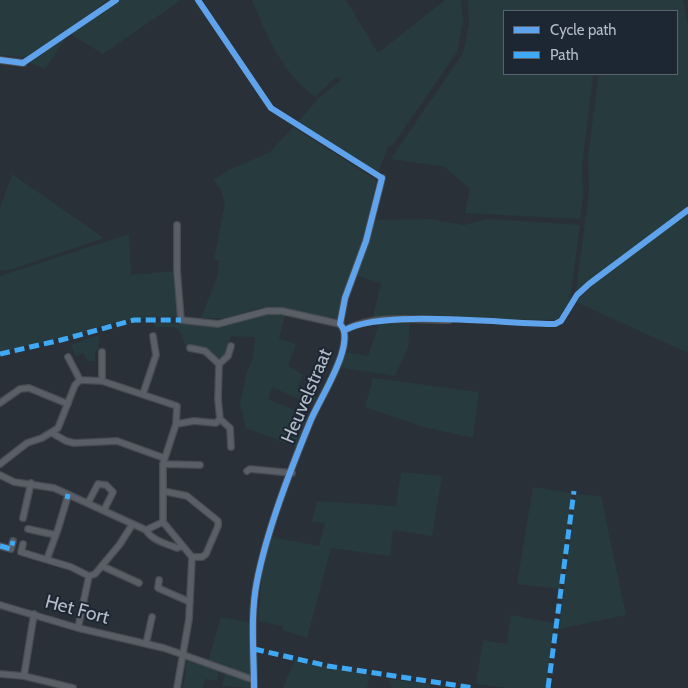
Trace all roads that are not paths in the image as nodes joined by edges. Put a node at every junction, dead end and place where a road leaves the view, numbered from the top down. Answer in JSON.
{"nodes":[{"id":1,"x":0,"y":60,"type":"edge"},
{"id":2,"x":23,"y":64,"type":"dead end"},
{"id":3,"x":382,"y":178,"type":"dead end"},
{"id":4,"x":177,"y":225,"type":"dead end"},
{"id":5,"x":449,"y":320,"type":"dead end"},
{"id":6,"x":340,"y":324,"type":"junction"},
{"id":7,"x":345,"y":330,"type":"junction"},
{"id":8,"x":153,"y":336,"type":"dead end"},
{"id":9,"x":231,"y":346,"type":"dead end"},
{"id":10,"x":190,"y":348,"type":"dead end"},
{"id":11,"x":102,"y":352,"type":"dead end"},
{"id":12,"x":68,"y":357,"type":"dead end"},
{"id":13,"x":219,"y":364,"type":"junction"},
{"id":14,"x":80,"y":380,"type":"junction"},
{"id":15,"x":102,"y":380,"type":"junction"},
{"id":16,"x":143,"y":394,"type":"junction"},
{"id":17,"x":0,"y":403,"type":"edge"},
{"id":18,"x":68,"y":404,"type":"junction"},
{"id":19,"x":220,"y":419,"type":"junction"},
{"id":20,"x":176,"y":424,"type":"junction"},
{"id":21,"x":52,"y":433,"type":"junction"},
{"id":22,"x":231,"y":447,"type":"dead end"},
{"id":23,"x":163,"y":461,"type":"junction"},
{"id":24,"x":0,"y":464,"type":"edge"},
{"id":25,"x":200,"y":465,"type":"dead end"},
{"id":26,"x":247,"y":471,"type":"dead end"},
{"id":27,"x":292,"y":473,"type":"junction"},
{"id":28,"x":0,"y":475,"type":"edge"},
{"id":29,"x":31,"y":483,"type":"junction"},
{"id":30,"x":163,"y":492,"type":"junction"},
{"id":31,"x":67,"y":499,"type":"dead end"},
{"id":32,"x":88,"y":503,"type":"junction"},
{"id":33,"x":104,"y":510,"type":"junction"},
{"id":34,"x":24,"y":518,"type":"dead end"},
{"id":35,"x":163,"y":522,"type":"junction"},
{"id":36,"x":132,"y":525,"type":"junction"},
{"id":37,"x":28,"y":529,"type":"dead end"},
{"id":38,"x":146,"y":530,"type":"junction"},
{"id":39,"x":56,"y":535,"type":"junction"},
{"id":40,"x":13,"y":541,"type":"dead end"},
{"id":41,"x":23,"y":544,"type":"dead end"},
{"id":42,"x":0,"y":546,"type":"edge"},
{"id":43,"x":183,"y":546,"type":"junction"},
{"id":44,"x":192,"y":557,"type":"junction"},
{"id":45,"x":46,"y":559,"type":"junction"},
{"id":46,"x":102,"y":566,"type":"junction"},
{"id":47,"x":89,"y":576,"type":"junction"},
{"id":48,"x":159,"y":580,"type":"dead end"},
{"id":49,"x":140,"y":582,"type":"dead end"},
{"id":50,"x":190,"y":602,"type":"junction"},
{"id":51,"x":0,"y":605,"type":"edge"},
{"id":52,"x":34,"y":614,"type":"junction"},
{"id":53,"x":152,"y":617,"type":"dead end"},
{"id":54,"x":78,"y":628,"type":"junction"},
{"id":55,"x":146,"y":644,"type":"junction"},
{"id":56,"x":183,"y":655,"type":"junction"},
{"id":57,"x":1,"y":673,"type":"edge"},
{"id":58,"x":24,"y":676,"type":"junction"},
{"id":59,"x":254,"y":680,"type":"junction"},
{"id":60,"x":73,"y":688,"type":"edge"},
{"id":61,"x":177,"y":688,"type":"edge"},
{"id":62,"x":254,"y":688,"type":"edge"}],
"edges":[{"from":1,"to":2,"type":"street"},
{"from":3,"to":6,"type":"street"},
{"from":4,"to":6,"type":"street"},
{"from":5,"to":7,"type":"street"},
{"from":6,"to":7,"type":"street","name":"Heuvelstraat"},
{"from":7,"to":27,"type":"street","name":"Heuvelstraat"},
{"from":8,"to":16,"type":"street"},
{"from":9,"to":13,"type":"street"},
{"from":10,"to":13,"type":"street"},
{"from":11,"to":15,"type":"street"},
{"from":12,"to":14,"type":"street"},
{"from":13,"to":19,"type":"street"},
{"from":14,"to":15,"type":"street"},
{"from":14,"to":18,"type":"street"},
{"from":15,"to":16,"type":"street"},
{"from":16,"to":20,"type":"street"},
{"from":17,"to":18,"type":"street"},
{"from":18,"to":21,"type":"street"},
{"from":19,"to":20,"type":"street"},
{"from":19,"to":22,"type":"street"},
{"from":20,"to":23,"type":"street"},
{"from":21,"to":23,"type":"street"},
{"from":21,"to":24,"type":"street"},
{"from":23,"to":25,"type":"street"},
{"from":23,"to":30,"type":"street"},
{"from":26,"to":27,"type":"street"},
{"from":27,"to":59,"type":"street","name":"Heuvelstraat"},
{"from":28,"to":29,"type":"street"},
{"from":29,"to":32,"type":"street"},
{"from":29,"to":34,"type":"street"},
{"from":30,"to":35,"type":"street"},
{"from":30,"to":44,"type":"street"},
{"from":31,"to":39,"type":"street"},
{"from":32,"to":33,"type":"street"},
{"from":32,"to":33,"type":"street"},
{"from":33,"to":36,"type":"street"},
{"from":35,"to":38,"type":"street"},
{"from":35,"to":43,"type":"street"},
{"from":36,"to":38,"type":"street"},
{"from":36,"to":46,"type":"street"},
{"from":37,"to":39,"type":"street"},
{"from":38,"to":43,"type":"street"},
{"from":39,"to":45,"type":"street"},
{"from":40,"to":42,"type":"street"},
{"from":41,"to":45,"type":"street"},
{"from":43,"to":44,"type":"street"},
{"from":44,"to":50,"type":"street"},
{"from":45,"to":47,"type":"street"},
{"from":46,"to":47,"type":"street"},
{"from":46,"to":49,"type":"street"},
{"from":47,"to":54,"type":"street"},
{"from":48,"to":50,"type":"street"},
{"from":50,"to":56,"type":"street"},
{"from":51,"to":52,"type":"street","name":"Het Fort"},
{"from":52,"to":54,"type":"street","name":"Het Fort"},
{"from":52,"to":58,"type":"street"},
{"from":53,"to":55,"type":"street"},
{"from":54,"to":55,"type":"street","name":"Het Fort"},
{"from":55,"to":56,"type":"street","name":"Het Fort"},
{"from":56,"to":59,"type":"street","name":"Het Fort"},
{"from":56,"to":61,"type":"street"},
{"from":57,"to":58,"type":"street"},
{"from":58,"to":60,"type":"street"},
{"from":59,"to":62,"type":"street","name":"Heuvelstraat"}]}
